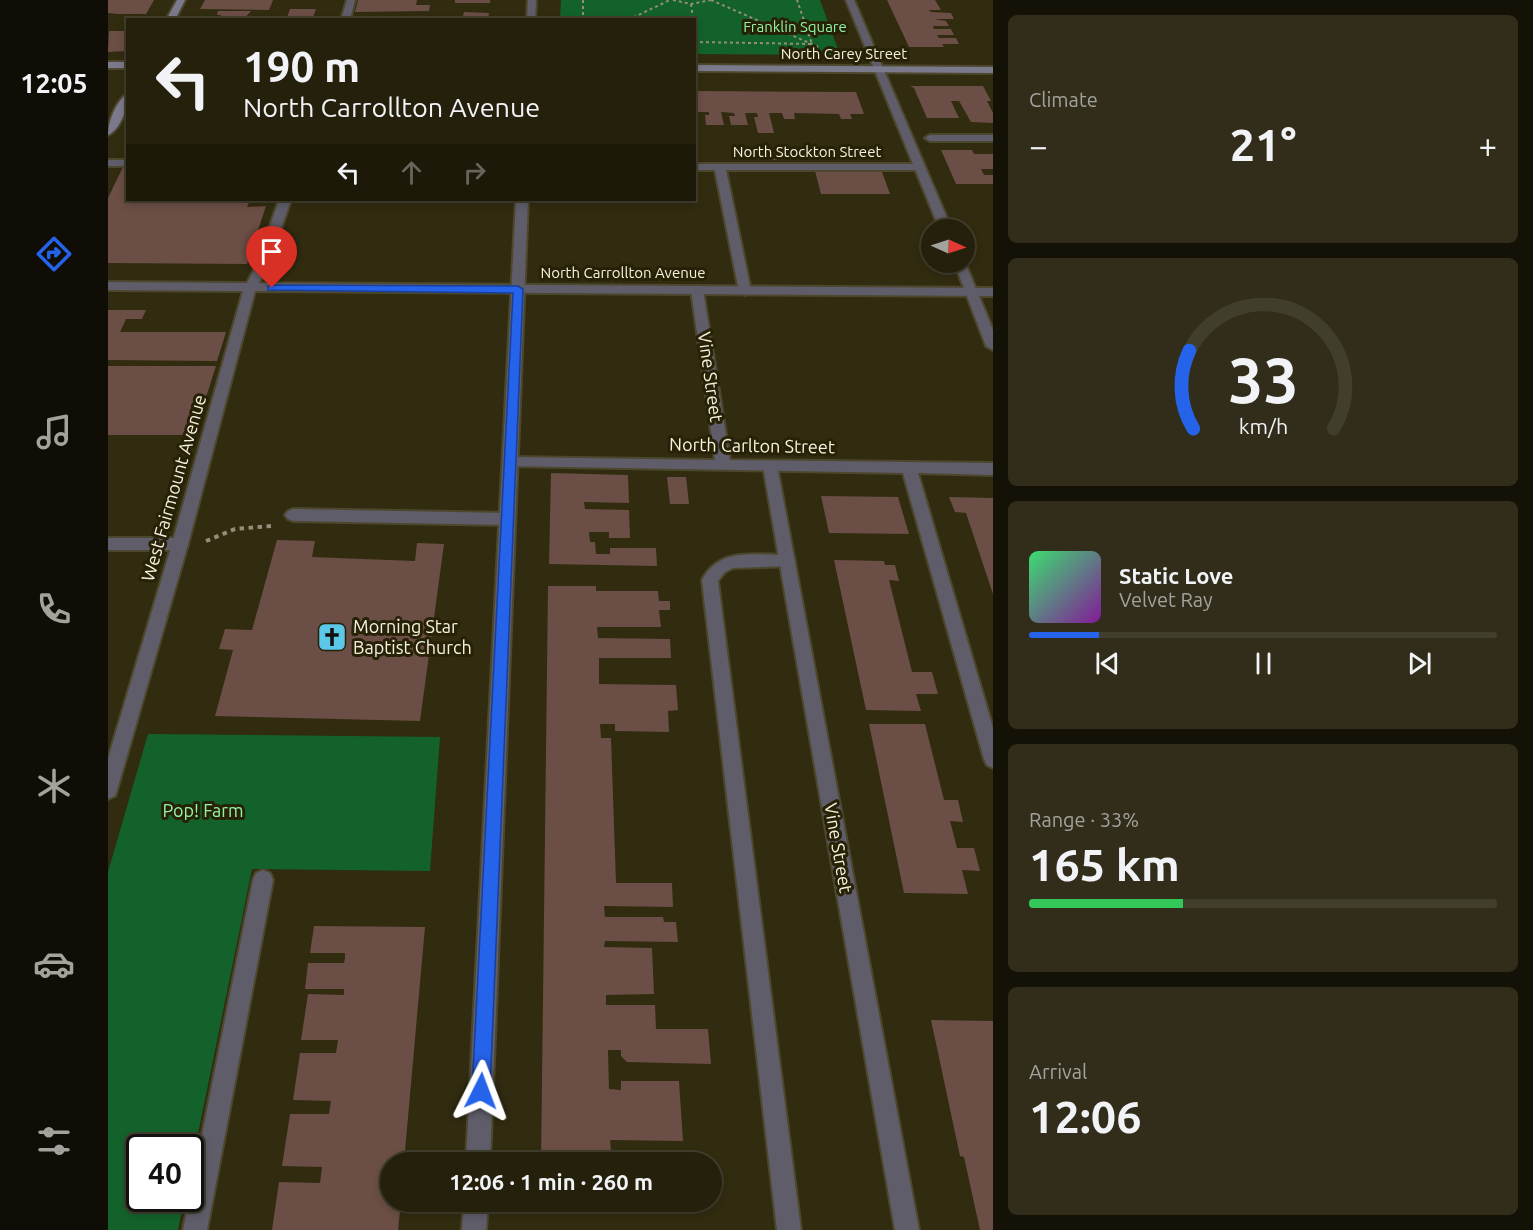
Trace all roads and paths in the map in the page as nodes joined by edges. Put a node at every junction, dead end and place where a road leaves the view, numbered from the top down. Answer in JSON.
{"nodes":[{"id":1,"x":181,"y":0,"type":"edge"},
{"id":2,"x":351,"y":0,"type":"edge"},
{"id":3,"x":532,"y":0,"type":"edge"},
{"id":4,"x":583,"y":0,"type":"edge"},
{"id":5,"x":671,"y":0,"type":"edge"},
{"id":6,"x":711,"y":0,"type":"edge"},
{"id":7,"x":797,"y":0,"type":"edge"},
{"id":8,"x":850,"y":0,"type":"edge"},
{"id":9,"x":690,"y":4,"type":"junction"},
{"id":10,"x":171,"y":18,"type":"edge"},
{"id":11,"x":346,"y":18,"type":"edge"},
{"id":12,"x":531,"y":18,"type":"edge"},
{"id":13,"x":583,"y":18,"type":"edge"},
{"id":14,"x":632,"y":18,"type":"edge"},
{"id":15,"x":693,"y":18,"type":"edge"},
{"id":16,"x":696,"y":42,"type":"edge"},
{"id":17,"x":812,"y":44,"type":"junction"},
{"id":18,"x":699,"y":49,"type":"dead end"},
{"id":19,"x":829,"y":51,"type":"dead end"},
{"id":20,"x":108,"y":65,"type":"edge"},
{"id":21,"x":126,"y":65,"type":"edge"},
{"id":22,"x":696,"y":68,"type":"edge"},
{"id":23,"x":879,"y":69,"type":"junction"},
{"id":24,"x":993,"y":70,"type":"edge"},
{"id":25,"x":126,"y":100,"type":"edge"},
{"id":26,"x":108,"y":132,"type":"edge"},
{"id":27,"x":930,"y":138,"type":"dead end"},
{"id":28,"x":993,"y":138,"type":"edge"},
{"id":29,"x":108,"y":163,"type":"edge"},
{"id":30,"x":126,"y":163,"type":"edge"},
{"id":31,"x":696,"y":166,"type":"edge"},
{"id":32,"x":720,"y":167,"type":"junction"},
{"id":33,"x":920,"y":167,"type":"junction"},
{"id":34,"x":285,"y":201,"type":"edge"},
{"id":35,"x":522,"y":201,"type":"edge"},
{"id":36,"x":941,"y":219,"type":"edge"},
{"id":37,"x":964,"y":273,"type":"edge"},
{"id":38,"x":108,"y":286,"type":"edge"},
{"id":39,"x":250,"y":288,"type":"junction"},
{"id":40,"x":518,"y":289,"type":"junction"},
{"id":41,"x":697,"y":290,"type":"junction"},
{"id":42,"x":745,"y":291,"type":"junction"},
{"id":43,"x":972,"y":292,"type":"junction"},
{"id":44,"x":993,"y":292,"type":"edge"},
{"id":45,"x":993,"y":346,"type":"edge"},
{"id":46,"x":510,"y":462,"type":"junction"},
{"id":47,"x":723,"y":464,"type":"junction"},
{"id":48,"x":770,"y":466,"type":"junction"},
{"id":49,"x":909,"y":468,"type":"junction"},
{"id":50,"x":993,"y":469,"type":"edge"},
{"id":51,"x":293,"y":515,"type":"joint"},
{"id":52,"x":507,"y":519,"type":"junction"},
{"id":53,"x":108,"y":544,"type":"edge"},
{"id":54,"x":178,"y":550,"type":"junction"},
{"id":55,"x":787,"y":561,"type":"junction"},
{"id":56,"x":993,"y":759,"type":"edge"},
{"id":57,"x":108,"y":790,"type":"edge"},
{"id":58,"x":263,"y":880,"type":"dead end"},
{"id":59,"x":478,"y":1152,"type":"edge"},
{"id":60,"x":475,"y":1212,"type":"edge"},
{"id":61,"x":195,"y":1230,"type":"edge"},
{"id":62,"x":474,"y":1230,"type":"edge"},
{"id":63,"x":789,"y":1230,"type":"edge"},
{"id":64,"x":907,"y":1230,"type":"edge"}],
"edges":[{"from":1,"to":10,"type":"main road"},
{"from":2,"to":11,"type":"street"},
{"from":3,"to":12,"type":"street"},
{"from":4,"to":13,"type":"path"},
{"from":5,"to":9,"type":"path"},
{"from":5,"to":14,"type":"path"},
{"from":6,"to":9,"type":"path"},
{"from":6,"to":17,"type":"path"},
{"from":7,"to":17,"type":"path"},
{"from":8,"to":23,"type":"street"},
{"from":9,"to":15,"type":"path"},
{"from":16,"to":17,"type":"path"},
{"from":16,"to":18,"type":"path"},
{"from":17,"to":19,"type":"path"},
{"from":20,"to":21,"type":"main road"},
{"from":22,"to":23,"type":"main road","name":"North Carey Street"},
{"from":23,"to":24,"type":"main road","name":"North Carey Street"},
{"from":23,"to":33,"type":"street"},
{"from":25,"to":26,"type":"main road"},
{"from":27,"to":28,"type":"street"},
{"from":29,"to":30,"type":"street"},
{"from":31,"to":32,"type":"street","name":"North Stockton Street"},
{"from":32,"to":33,"type":"street","name":"North Stockton Street"},
{"from":32,"to":42,"type":"street"},
{"from":33,"to":36,"type":"street"},
{"from":34,"to":39,"type":"street","name":"West Fairmount Avenue"},
{"from":35,"to":40,"type":"street"},
{"from":37,"to":43,"type":"street"},
{"from":38,"to":39,"type":"street","name":"North Carrollton Avenue"},
{"from":39,"to":40,"type":"street","name":"North Carrollton Avenue"},
{"from":39,"to":54,"type":"street","name":"West Fairmount Avenue"},
{"from":40,"to":41,"type":"street","name":"North Carrollton Avenue"},
{"from":40,"to":46,"type":"street"},
{"from":41,"to":42,"type":"street","name":"North Carrollton Avenue"},
{"from":41,"to":47,"type":"street","name":"Vine Street"},
{"from":42,"to":43,"type":"street","name":"North Carrollton Avenue"},
{"from":43,"to":44,"type":"street","name":"North Carrollton Avenue"},
{"from":43,"to":45,"type":"street"},
{"from":46,"to":47,"type":"street","name":"North Carlton Street"},
{"from":46,"to":52,"type":"street"},
{"from":47,"to":48,"type":"street","name":"North Carlton Street"},
{"from":48,"to":49,"type":"street","name":"North Carlton Street"},
{"from":48,"to":55,"type":"street","name":"Vine Street"},
{"from":49,"to":50,"type":"street","name":"North Carlton Street"},
{"from":49,"to":56,"type":"street"},
{"from":51,"to":52,"type":"street"},
{"from":51,"to":54,"type":"path"},
{"from":52,"to":59,"type":"street"},
{"from":53,"to":54,"type":"street"},
{"from":54,"to":57,"type":"street","name":"West Fairmount Avenue"},
{"from":55,"to":63,"type":"street"},
{"from":55,"to":64,"type":"street","name":"Vine Street"},
{"from":58,"to":61,"type":"street"},
{"from":60,"to":62,"type":"street"}]}
